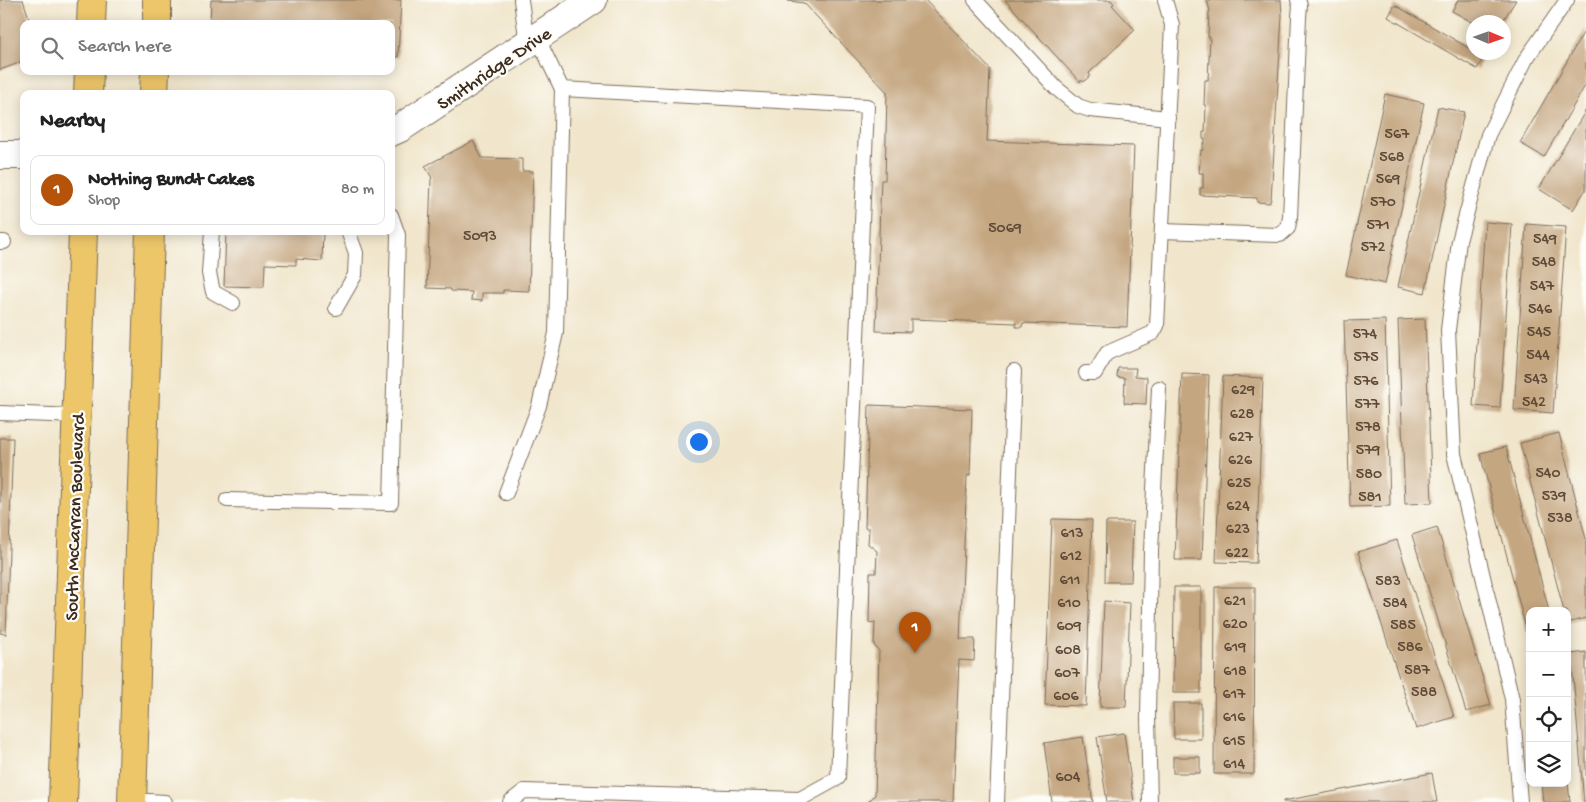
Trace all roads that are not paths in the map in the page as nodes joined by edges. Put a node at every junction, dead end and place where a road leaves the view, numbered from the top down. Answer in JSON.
{"nodes":[{"id":1,"x":92,"y":0,"type":"edge"},
{"id":2,"x":158,"y":0,"type":"edge"},
{"id":3,"x":520,"y":0,"type":"edge"},
{"id":4,"x":593,"y":0,"type":"edge"},
{"id":5,"x":975,"y":0,"type":"edge"},
{"id":6,"x":1165,"y":0,"type":"edge"},
{"id":7,"x":1298,"y":0,"type":"edge"},
{"id":8,"x":1567,"y":0,"type":"edge"},
{"id":9,"x":91,"y":20,"type":"edge"},
{"id":10,"x":157,"y":20,"type":"edge"},
{"id":11,"x":532,"y":41,"type":"junction"},
{"id":12,"x":89,"y":75,"type":"edge"},
{"id":13,"x":155,"y":75,"type":"edge"},
{"id":14,"x":562,"y":89,"type":"junction"},
{"id":15,"x":88,"y":90,"type":"edge"},
{"id":16,"x":154,"y":90,"type":"edge"},
{"id":17,"x":1168,"y":118,"type":"junction"},
{"id":18,"x":395,"y":130,"type":"edge"},
{"id":19,"x":0,"y":155,"type":"edge"},
{"id":20,"x":20,"y":155,"type":"edge"},
{"id":21,"x":395,"y":226,"type":"edge"},
{"id":22,"x":1162,"y":231,"type":"junction"},
{"id":23,"x":83,"y":235,"type":"edge"},
{"id":24,"x":150,"y":235,"type":"edge"},
{"id":25,"x":212,"y":235,"type":"edge"},
{"id":26,"x":349,"y":235,"type":"edge"},
{"id":27,"x":233,"y":303,"type":"dead end"},
{"id":28,"x":336,"y":308,"type":"dead end"},
{"id":29,"x":1014,"y":371,"type":"dead end"},
{"id":30,"x":1086,"y":373,"type":"dead end"},
{"id":31,"x":1159,"y":388,"type":"dead end"},
{"id":32,"x":0,"y":413,"type":"edge"},
{"id":33,"x":76,"y":416,"type":"junction"},
{"id":34,"x":506,"y":493,"type":"dead end"},
{"id":35,"x":227,"y":500,"type":"dead end"},
{"id":36,"x":132,"y":801,"type":"edge"},
{"id":37,"x":63,"y":802,"type":"edge"},
{"id":38,"x":165,"y":802,"type":"edge"},
{"id":39,"x":510,"y":802,"type":"edge"},
{"id":40,"x":997,"y":802,"type":"edge"},
{"id":41,"x":1150,"y":802,"type":"edge"},
{"id":42,"x":1520,"y":802,"type":"edge"}],
"edges":[{"from":1,"to":9,"type":"main road"},
{"from":2,"to":10,"type":"main road"},
{"from":3,"to":11,"type":"lane"},
{"from":4,"to":11,"type":"street","name":"Smithridge Drive"},
{"from":5,"to":17,"type":"lane"},
{"from":6,"to":17,"type":"lane"},
{"from":7,"to":22,"type":"lane"},
{"from":8,"to":42,"type":"lane"},
{"from":11,"to":14,"type":"lane"},
{"from":11,"to":18,"type":"street","name":"Smithridge Drive"},
{"from":12,"to":15,"type":"main road"},
{"from":13,"to":16,"type":"main road"},
{"from":14,"to":34,"type":"lane"},
{"from":14,"to":39,"type":"lane"},
{"from":17,"to":22,"type":"lane"},
{"from":19,"to":20,"type":"street"},
{"from":21,"to":35,"type":"lane"},
{"from":22,"to":30,"type":"lane"},
{"from":23,"to":33,"type":"main road","name":"South McCarran Boulevard"},
{"from":24,"to":36,"type":"main road"},
{"from":25,"to":27,"type":"lane"},
{"from":26,"to":28,"type":"lane"},
{"from":29,"to":40,"type":"lane"},
{"from":31,"to":41,"type":"lane"},
{"from":32,"to":33,"type":"lane"},
{"from":33,"to":37,"type":"main road","name":"South McCarran Boulevard"},
{"from":36,"to":38,"type":"lane"}]}
